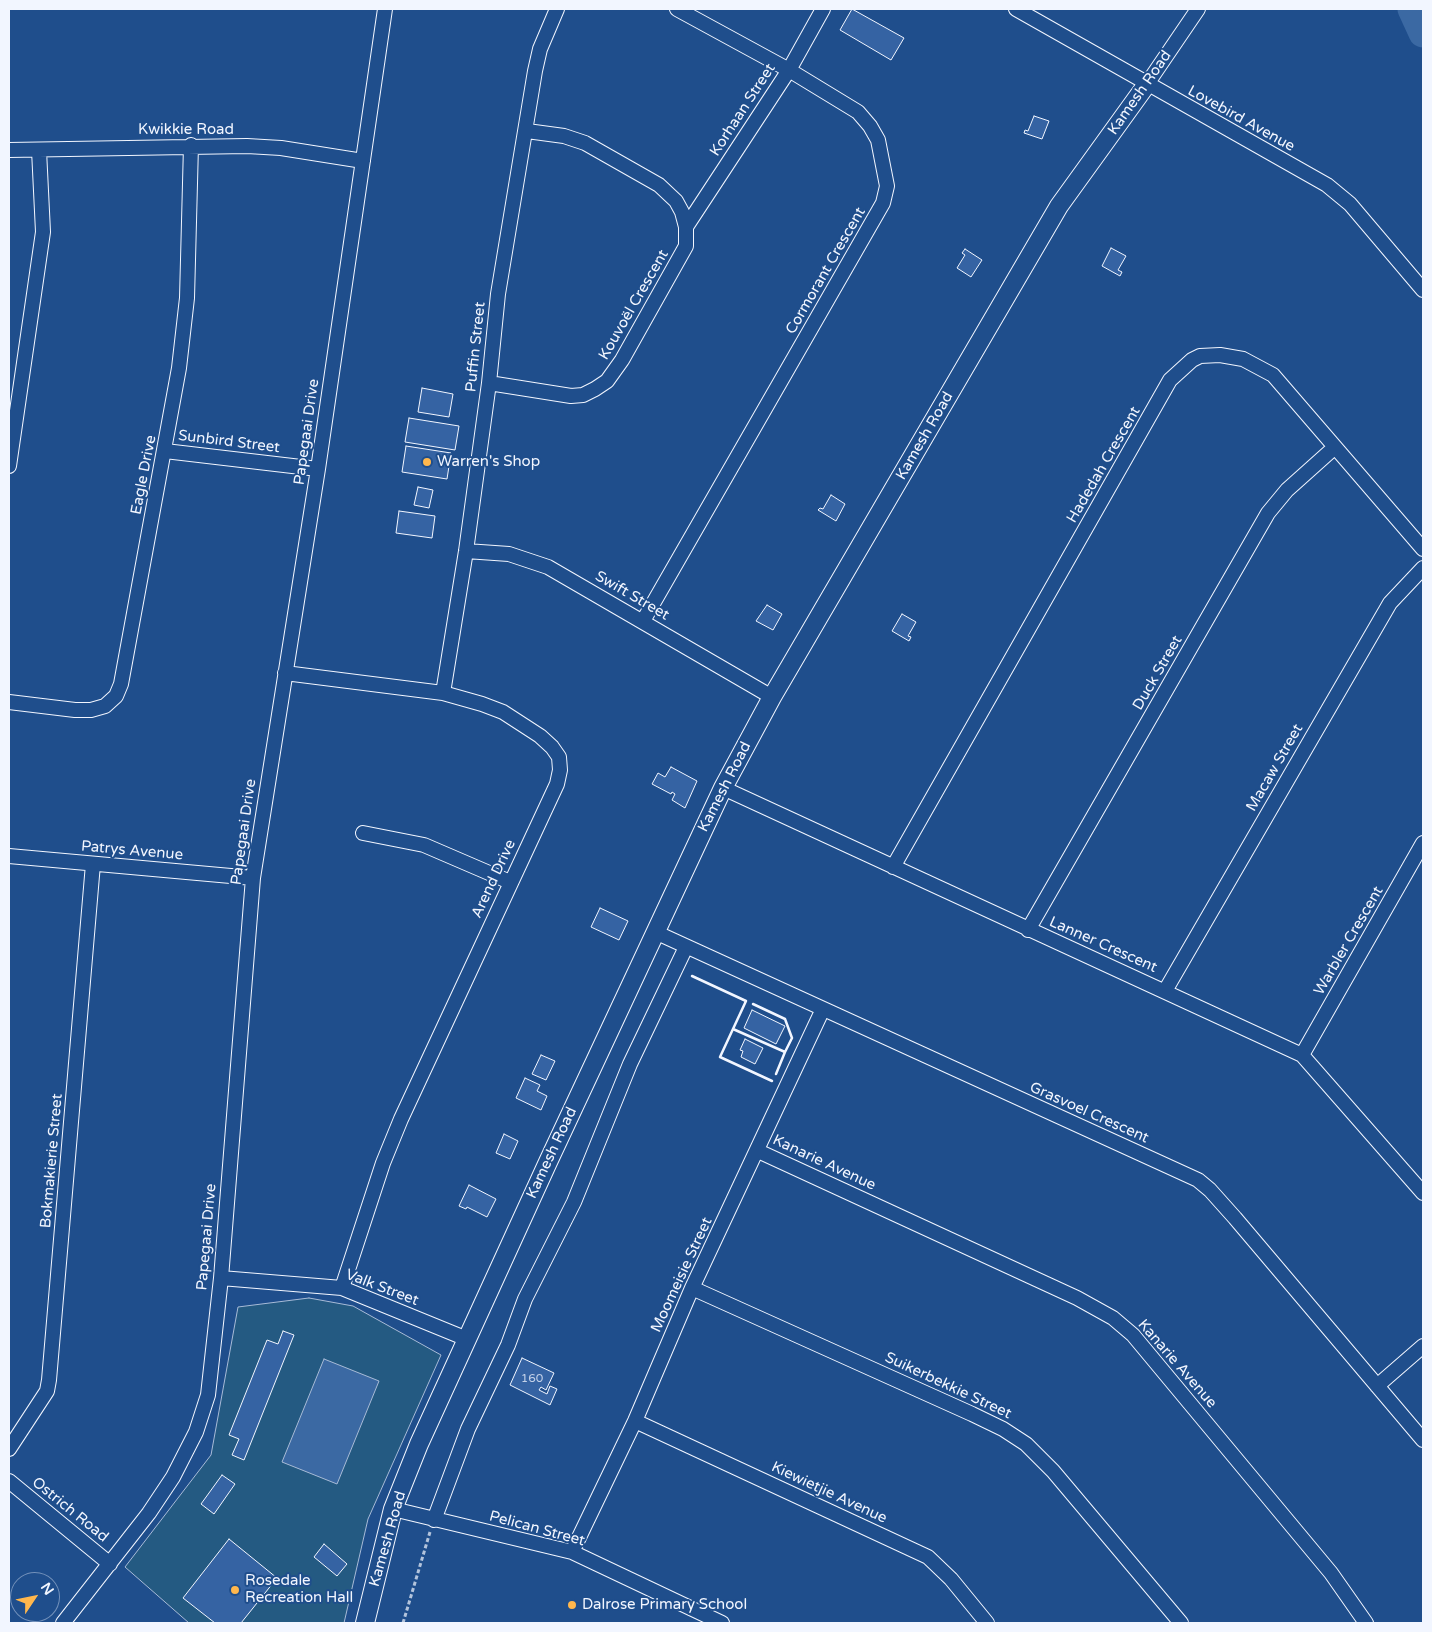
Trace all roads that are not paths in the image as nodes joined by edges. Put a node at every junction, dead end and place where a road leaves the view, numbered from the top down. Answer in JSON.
{"nodes":[{"id":1,"x":385,"y":9,"type":"edge"},
{"id":2,"x":557,"y":9,"type":"edge"},
{"id":3,"x":677,"y":9,"type":"edge"},
{"id":4,"x":823,"y":9,"type":"edge"},
{"id":5,"x":1016,"y":9,"type":"edge"},
{"id":6,"x":1198,"y":9,"type":"edge"},
{"id":7,"x":789,"y":70,"type":"junction"},
{"id":8,"x":1147,"y":84,"type":"junction"},
{"id":9,"x":527,"y":131,"type":"junction"},
{"id":10,"x":191,"y":146,"type":"junction"},
{"id":11,"x":9,"y":150,"type":"edge"},
{"id":12,"x":39,"y":150,"type":"junction"},
{"id":13,"x":363,"y":161,"type":"junction"},
{"id":14,"x":686,"y":227,"type":"junction"},
{"id":15,"x":1423,"y":290,"type":"edge"},
{"id":16,"x":489,"y":383,"type":"junction"},
{"id":17,"x":1335,"y":447,"type":"junction"},
{"id":18,"x":165,"y":451,"type":"junction"},
{"id":19,"x":9,"y":466,"type":"edge"},
{"id":20,"x":318,"y":469,"type":"junction"},
{"id":21,"x":1423,"y":549,"type":"edge"},
{"id":22,"x":466,"y":551,"type":"junction"},
{"id":23,"x":1423,"y":568,"type":"edge"},
{"id":24,"x":643,"y":621,"type":"junction"},
{"id":25,"x":285,"y":673,"type":"junction"},
{"id":26,"x":442,"y":692,"type":"junction"},
{"id":27,"x":772,"y":697,"type":"junction"},
{"id":28,"x":9,"y":702,"type":"edge"},
{"id":29,"x":723,"y":788,"type":"junction"},
{"id":30,"x":364,"y":833,"type":"dead end"},
{"id":31,"x":1423,"y":843,"type":"edge"},
{"id":32,"x":9,"y":856,"type":"edge"},
{"id":33,"x":93,"y":864,"type":"junction"},
{"id":34,"x":894,"y":867,"type":"junction"},
{"id":35,"x":253,"y":878,"type":"junction"},
{"id":36,"x":510,"y":882,"type":"junction"},
{"id":37,"x":1028,"y":930,"type":"junction"},
{"id":38,"x":655,"y":932,"type":"junction"},
{"id":39,"x":686,"y":947,"type":"junction"},
{"id":40,"x":1165,"y":991,"type":"junction"},
{"id":41,"x":822,"y":1011,"type":"junction"},
{"id":42,"x":1302,"y":1055,"type":"junction"},
{"id":43,"x":758,"y":1151,"type":"junction"},
{"id":44,"x":1423,"y":1193,"type":"edge"},
{"id":45,"x":221,"y":1278,"type":"junction"},
{"id":46,"x":342,"y":1288,"type":"junction"},
{"id":47,"x":692,"y":1288,"type":"junction"},
{"id":48,"x":467,"y":1339,"type":"junction"},
{"id":49,"x":1423,"y":1346,"type":"edge"},
{"id":50,"x":1377,"y":1386,"type":"junction"},
{"id":51,"x":635,"y":1421,"type":"junction"},
{"id":52,"x":1423,"y":1440,"type":"edge"},
{"id":53,"x":9,"y":1449,"type":"edge"},
{"id":54,"x":9,"y":1481,"type":"edge"},
{"id":55,"x":393,"y":1509,"type":"junction"},
{"id":56,"x":434,"y":1520,"type":"junction"},
{"id":57,"x":572,"y":1552,"type":"junction"},
{"id":58,"x":110,"y":1564,"type":"junction"},
{"id":59,"x":63,"y":1623,"type":"edge"},
{"id":60,"x":365,"y":1623,"type":"edge"},
{"id":61,"x":722,"y":1623,"type":"edge"},
{"id":62,"x":987,"y":1623,"type":"edge"},
{"id":63,"x":1181,"y":1623,"type":"edge"},
{"id":64,"x":1366,"y":1623,"type":"edge"}],
"edges":[{"from":1,"to":13,"type":"street","name":"Papegaai Drive"},
{"from":2,"to":9,"type":"street","name":"Puffin Street"},
{"from":3,"to":7,"type":"street","name":"Cormorant Crescent"},
{"from":4,"to":7,"type":"street","name":"Korhaan Street"},
{"from":5,"to":8,"type":"street","name":"Lovebird Avenue"},
{"from":6,"to":8,"type":"street","name":"Kamesh Road"},
{"from":7,"to":14,"type":"street","name":"Korhaan Street"},
{"from":7,"to":24,"type":"street","name":"Cormorant Crescent"},
{"from":8,"to":15,"type":"street","name":"Lovebird Avenue"},
{"from":8,"to":27,"type":"street","name":"Kamesh Road"},
{"from":9,"to":14,"type":"street","name":"Kouvoël Crescent"},
{"from":9,"to":16,"type":"street","name":"Puffin Street"},
{"from":10,"to":12,"type":"street","name":"Kwikkie Road"},
{"from":10,"to":13,"type":"street","name":"Kwikkie Road"},
{"from":10,"to":18,"type":"street","name":"Eagle Drive"},
{"from":11,"to":12,"type":"street","name":"Kwikkie Road"},
{"from":12,"to":19,"type":"street"},
{"from":13,"to":20,"type":"street","name":"Papegaai Drive"},
{"from":14,"to":16,"type":"street","name":"Kouvoël Crescent"},
{"from":16,"to":22,"type":"street","name":"Puffin Street"},
{"from":17,"to":21,"type":"street","name":"Hadedah Crescent"},
{"from":17,"to":34,"type":"street","name":"Hadedah Crescent"},
{"from":17,"to":37,"type":"street","name":"Duck Street"},
{"from":18,"to":20,"type":"street","name":"Sunbird Street"},
{"from":18,"to":28,"type":"street","name":"Eagle Drive"},
{"from":20,"to":25,"type":"street","name":"Papegaai Drive"},
{"from":22,"to":24,"type":"street","name":"Swift Street"},
{"from":22,"to":26,"type":"street","name":"Puffin Street"},
{"from":23,"to":40,"type":"street","name":"Macaw Street"},
{"from":24,"to":27,"type":"street","name":"Swift Street"},
{"from":25,"to":26,"type":"street","name":"Arend Drive"},
{"from":25,"to":35,"type":"street","name":"Papegaai Drive"},
{"from":26,"to":36,"type":"street","name":"Arend Drive"},
{"from":27,"to":29,"type":"street","name":"Kamesh Road"},
{"from":29,"to":34,"type":"street","name":"Lanner Crescent"},
{"from":29,"to":38,"type":"street","name":"Kamesh Road"},
{"from":30,"to":36,"type":"street"},
{"from":31,"to":42,"type":"street","name":"Warbler Crescent"},
{"from":32,"to":33,"type":"street","name":"Patrys Avenue"},
{"from":33,"to":35,"type":"street","name":"Patrys Avenue"},
{"from":33,"to":53,"type":"street","name":"Bokmakierie Street"},
{"from":34,"to":37,"type":"street","name":"Lanner Crescent"},
{"from":35,"to":45,"type":"street","name":"Papegaai Drive"},
{"from":36,"to":46,"type":"street","name":"Arend Drive"},
{"from":37,"to":40,"type":"street","name":"Lanner Crescent"},
{"from":38,"to":39,"type":"street","name":"Grasvoel Crescent"},
{"from":38,"to":48,"type":"street","name":"Kamesh Road"},
{"from":39,"to":41,"type":"street","name":"Grasvoel Crescent"},
{"from":39,"to":56,"type":"street"},
{"from":40,"to":42,"type":"street","name":"Lanner Crescent"},
{"from":41,"to":43,"type":"street","name":"Moomeisie Street"},
{"from":41,"to":50,"type":"street","name":"Grasvoel Crescent"},
{"from":42,"to":44,"type":"street","name":"Lanner Crescent"},
{"from":43,"to":47,"type":"street","name":"Moomeisie Street"},
{"from":43,"to":64,"type":"street","name":"Kanarie Avenue"},
{"from":45,"to":46,"type":"street","name":"Valk Street"},
{"from":45,"to":58,"type":"street","name":"Papegaai Drive"},
{"from":46,"to":48,"type":"street","name":"Valk Street"},
{"from":47,"to":51,"type":"street","name":"Moomeisie Street"},
{"from":47,"to":63,"type":"street","name":"Suikerbekkie Street"},
{"from":48,"to":55,"type":"street","name":"Kamesh Road"},
{"from":49,"to":50,"type":"street"},
{"from":50,"to":52,"type":"street","name":"Grasvoel Crescent"},
{"from":51,"to":57,"type":"street","name":"Moomeisie Street"},
{"from":51,"to":62,"type":"street","name":"Kiewietjie Avenue"},
{"from":54,"to":58,"type":"street","name":"Ostrich Road"},
{"from":55,"to":56,"type":"street","name":"Pelican Street"},
{"from":55,"to":60,"type":"street","name":"Kamesh Road"},
{"from":56,"to":57,"type":"street","name":"Pelican Street"},
{"from":57,"to":61,"type":"street","name":"Pelican Street"},
{"from":58,"to":59,"type":"street","name":"Papegaai Drive"}]}
